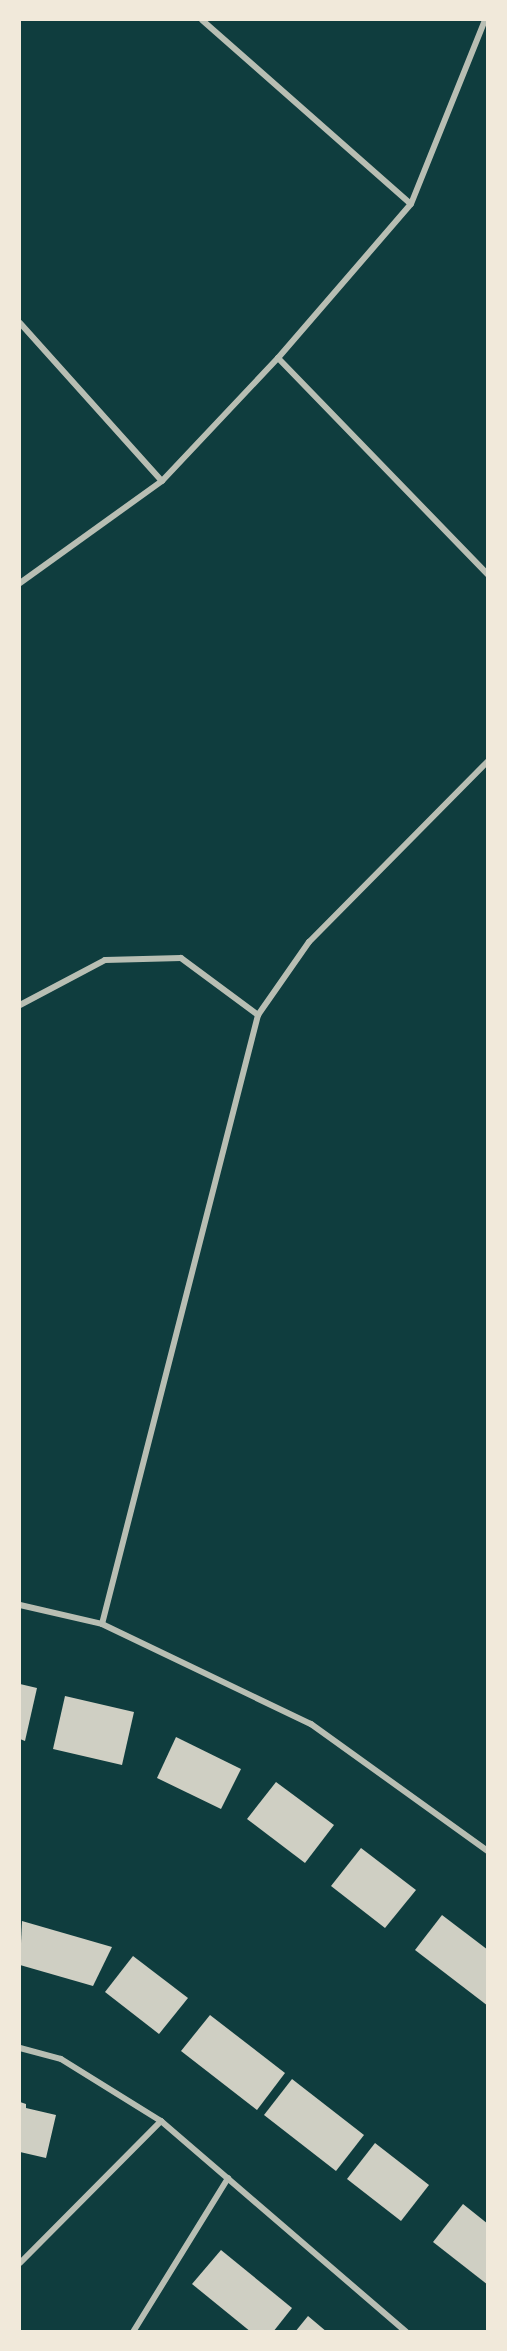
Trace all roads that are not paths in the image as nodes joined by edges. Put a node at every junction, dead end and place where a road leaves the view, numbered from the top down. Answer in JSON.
{"nodes":[{"id":1,"x":202,"y":20,"type":"edge"},
{"id":2,"x":485,"y":20,"type":"edge"},
{"id":3,"x":411,"y":204,"type":"junction"},
{"id":4,"x":20,"y":323,"type":"edge"},
{"id":5,"x":278,"y":358,"type":"junction"},
{"id":6,"x":162,"y":481,"type":"junction"},
{"id":7,"x":488,"y":575,"type":"edge"},
{"id":8,"x":20,"y":583,"type":"edge"},
{"id":9,"x":488,"y":761,"type":"edge"},
{"id":10,"x":20,"y":1005,"type":"edge"},
{"id":11,"x":258,"y":1015,"type":"junction"},
{"id":12,"x":20,"y":1605,"type":"edge"},
{"id":13,"x":102,"y":1624,"type":"junction"},
{"id":14,"x":488,"y":1851,"type":"edge"},
{"id":15,"x":20,"y":2048,"type":"edge"},
{"id":16,"x":161,"y":2121,"type":"junction"},
{"id":17,"x":228,"y":2178,"type":"junction"},
{"id":18,"x":20,"y":2263,"type":"edge"},
{"id":19,"x":133,"y":2331,"type":"edge"},
{"id":20,"x":406,"y":2331,"type":"edge"}],
"edges":[{"from":1,"to":3,"type":"street"},
{"from":2,"to":3,"type":"street"},
{"from":3,"to":5,"type":"street"},
{"from":4,"to":6,"type":"street"},
{"from":5,"to":6,"type":"street"},
{"from":5,"to":7,"type":"street"},
{"from":6,"to":8,"type":"street"},
{"from":9,"to":11,"type":"street"},
{"from":10,"to":11,"type":"street"},
{"from":11,"to":13,"type":"street"},
{"from":12,"to":13,"type":"street"},
{"from":13,"to":14,"type":"street"},
{"from":15,"to":16,"type":"street"},
{"from":16,"to":17,"type":"street"},
{"from":16,"to":18,"type":"street"},
{"from":17,"to":19,"type":"street"},
{"from":17,"to":20,"type":"street"}]}
